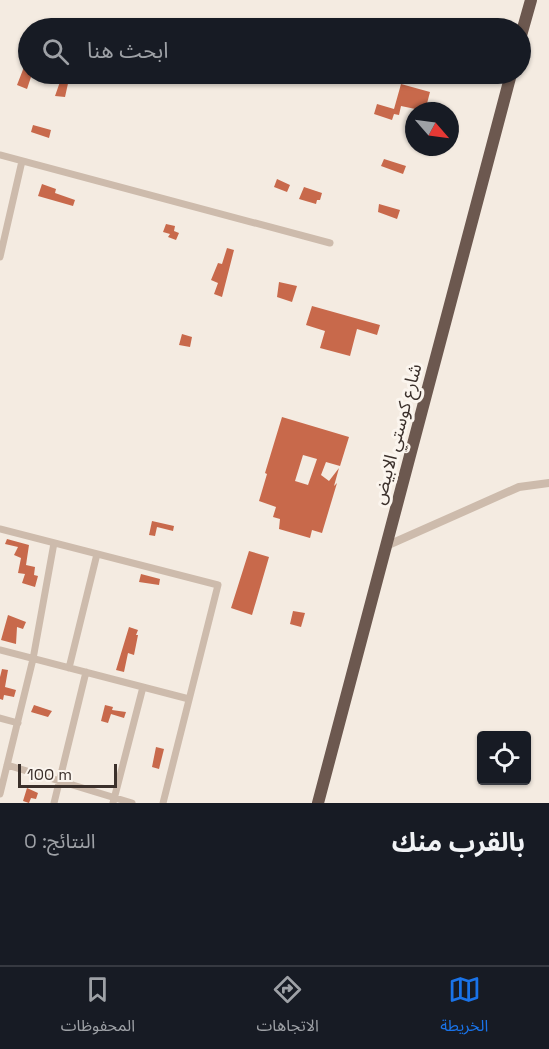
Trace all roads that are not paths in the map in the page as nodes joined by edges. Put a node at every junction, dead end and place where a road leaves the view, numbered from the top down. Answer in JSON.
{"nodes":[{"id":1,"x":531,"y":0,"type":"edge"},
{"id":2,"x":526,"y":18,"type":"edge"},
{"id":3,"x":508,"y":84,"type":"edge"},
{"id":4,"x":0,"y":155,"type":"edge"},
{"id":5,"x":22,"y":161,"type":"junction"},
{"id":6,"x":330,"y":243,"type":"dead end"},
{"id":7,"x":0,"y":257,"type":"edge"},
{"id":8,"x":549,"y":483,"type":"edge"},
{"id":9,"x":0,"y":529,"type":"edge"},
{"id":10,"x":54,"y":543,"type":"junction"},
{"id":11,"x":386,"y":546,"type":"junction"},
{"id":12,"x":97,"y":554,"type":"junction"},
{"id":13,"x":0,"y":650,"type":"edge"},
{"id":14,"x":33,"y":658,"type":"junction"},
{"id":15,"x":69,"y":668,"type":"junction"},
{"id":16,"x":86,"y":672,"type":"junction"},
{"id":17,"x":143,"y":687,"type":"junction"},
{"id":18,"x":189,"y":699,"type":"junction"},
{"id":19,"x":0,"y":718,"type":"edge"},
{"id":20,"x":18,"y":723,"type":"junction"},
{"id":21,"x":7,"y":765,"type":"junction"},
{"id":22,"x":59,"y":780,"type":"junction"},
{"id":23,"x":0,"y":794,"type":"edge"},
{"id":24,"x":114,"y":800,"type":"edge"},
{"id":25,"x":54,"y":803,"type":"edge"},
{"id":26,"x":132,"y":803,"type":"edge"},
{"id":27,"x":163,"y":803,"type":"edge"},
{"id":28,"x":318,"y":803,"type":"edge"}],
"edges":[{"from":1,"to":2,"type":"highway"},
{"from":3,"to":11,"type":"highway","name":"شارع كوستي الابيض"},
{"from":4,"to":5,"type":"street"},
{"from":5,"to":6,"type":"street"},
{"from":5,"to":7,"type":"street"},
{"from":8,"to":11,"type":"street"},
{"from":9,"to":10,"type":"street"},
{"from":10,"to":12,"type":"street"},
{"from":10,"to":14,"type":"street"},
{"from":11,"to":28,"type":"highway","name":"شارع كوستي الابيض"},
{"from":12,"to":15,"type":"street"},
{"from":12,"to":18,"type":"street"},
{"from":13,"to":14,"type":"street"},
{"from":14,"to":15,"type":"street"},
{"from":14,"to":20,"type":"street"},
{"from":15,"to":16,"type":"street"},
{"from":16,"to":17,"type":"street"},
{"from":16,"to":22,"type":"street"},
{"from":17,"to":18,"type":"street"},
{"from":17,"to":24,"type":"street"},
{"from":18,"to":27,"type":"street"},
{"from":19,"to":20,"type":"street"},
{"from":20,"to":21,"type":"street"},
{"from":21,"to":22,"type":"street"},
{"from":21,"to":23,"type":"street"},
{"from":22,"to":24,"type":"street"},
{"from":22,"to":25,"type":"street"},
{"from":24,"to":26,"type":"street"}]}
